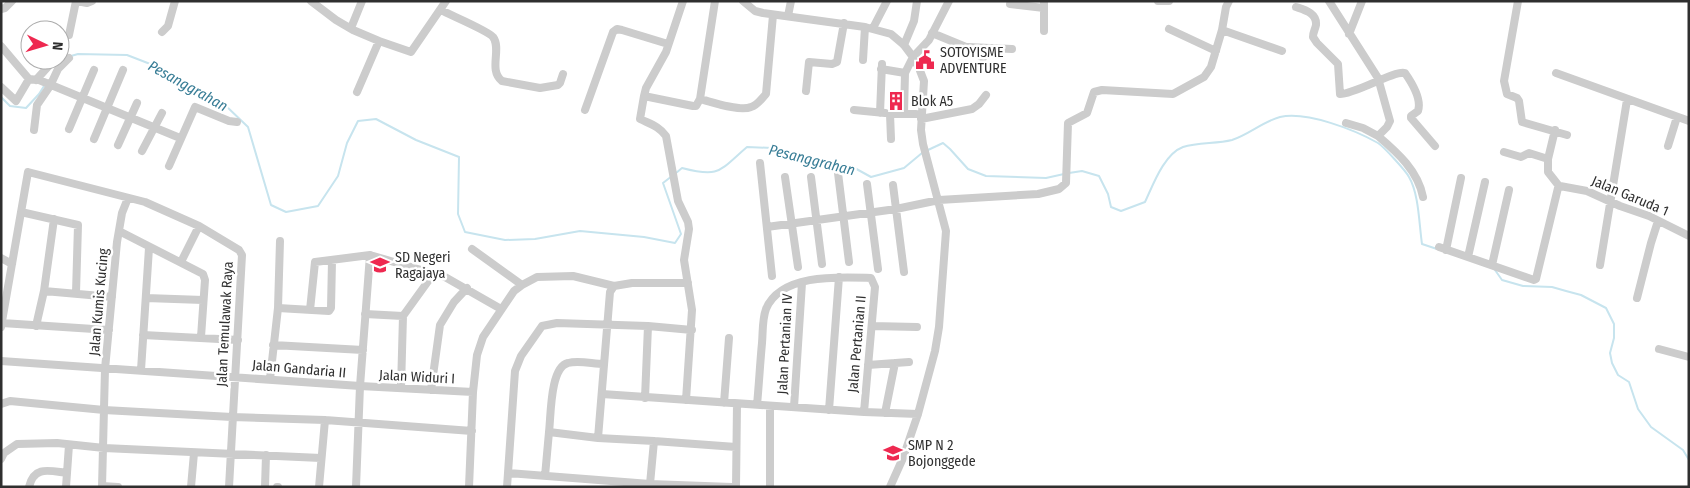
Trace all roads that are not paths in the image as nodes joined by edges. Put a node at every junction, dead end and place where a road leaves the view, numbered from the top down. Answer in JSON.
{"nodes":[{"id":1,"x":12,"y":1,"type":"edge"},
{"id":2,"x":76,"y":1,"type":"edge"},
{"id":3,"x":92,"y":1,"type":"edge"},
{"id":4,"x":175,"y":1,"type":"edge"},
{"id":5,"x":311,"y":1,"type":"edge"},
{"id":6,"x":362,"y":1,"type":"edge"},
{"id":7,"x":446,"y":1,"type":"edge"},
{"id":8,"x":683,"y":1,"type":"edge"},
{"id":9,"x":715,"y":1,"type":"edge"},
{"id":10,"x":743,"y":1,"type":"edge"},
{"id":11,"x":791,"y":1,"type":"edge"},
{"id":12,"x":887,"y":1,"type":"edge"},
{"id":13,"x":917,"y":1,"type":"edge"},
{"id":14,"x":949,"y":1,"type":"edge"},
{"id":15,"x":1158,"y":1,"type":"edge"},
{"id":16,"x":1169,"y":1,"type":"edge"},
{"id":17,"x":1229,"y":1,"type":"edge"},
{"id":18,"x":1329,"y":1,"type":"edge"},
{"id":19,"x":1362,"y":1,"type":"edge"},
{"id":20,"x":1518,"y":1,"type":"edge"},
{"id":21,"x":1010,"y":4,"type":"dead end"},
{"id":22,"x":1044,"y":4,"type":"edge"},
{"id":23,"x":1296,"y":7,"type":"dead end"},
{"id":24,"x":1,"y":9,"type":"edge"},
{"id":25,"x":441,"y":10,"type":"junction"},
{"id":26,"x":773,"y":15,"type":"junction"},
{"id":27,"x":788,"y":16,"type":"junction"},
{"id":28,"x":844,"y":23,"type":"junction"},
{"id":29,"x":70,"y":27,"type":"edge"},
{"id":30,"x":869,"y":27,"type":"junction"},
{"id":31,"x":350,"y":28,"type":"junction"},
{"id":32,"x":1169,"y":29,"type":"dead end"},
{"id":33,"x":1222,"y":30,"type":"junction"},
{"id":34,"x":1044,"y":31,"type":"dead end"},
{"id":35,"x":162,"y":32,"type":"dead end"},
{"id":36,"x":932,"y":34,"type":"junction"},
{"id":37,"x":1349,"y":34,"type":"junction"},
{"id":38,"x":379,"y":41,"type":"junction"},
{"id":39,"x":668,"y":44,"type":"junction"},
{"id":40,"x":904,"y":44,"type":"junction"},
{"id":41,"x":1,"y":46,"type":"edge"},
{"id":42,"x":966,"y":46,"type":"junction"},
{"id":43,"x":1012,"y":49,"type":"dead end"},
{"id":44,"x":1216,"y":51,"type":"junction"},
{"id":45,"x":1282,"y":51,"type":"dead end"},
{"id":46,"x":913,"y":57,"type":"junction"},
{"id":47,"x":983,"y":58,"type":"dead end"},
{"id":48,"x":863,"y":60,"type":"dead end"},
{"id":49,"x":48,"y":70,"type":"edge"},
{"id":50,"x":57,"y":70,"type":"edge"},
{"id":51,"x":94,"y":70,"type":"dead end"},
{"id":52,"x":123,"y":70,"type":"dead end"},
{"id":53,"x":905,"y":73,"type":"junction"},
{"id":54,"x":1556,"y":73,"type":"dead end"},
{"id":55,"x":563,"y":74,"type":"dead end"},
{"id":56,"x":40,"y":82,"type":"junction"},
{"id":57,"x":1380,"y":82,"type":"junction"},
{"id":58,"x":1,"y":87,"type":"edge"},
{"id":59,"x":358,"y":92,"type":"dead end"},
{"id":60,"x":806,"y":92,"type":"dead end"},
{"id":61,"x":986,"y":95,"type":"dead end"},
{"id":62,"x":644,"y":96,"type":"junction"},
{"id":63,"x":82,"y":98,"type":"junction"},
{"id":64,"x":700,"y":99,"type":"junction"},
{"id":65,"x":1627,"y":100,"type":"junction"},
{"id":66,"x":137,"y":103,"type":"dead end"},
{"id":67,"x":107,"y":108,"type":"junction"},
{"id":68,"x":585,"y":110,"type":"dead end"},
{"id":69,"x":854,"y":110,"type":"dead end"},
{"id":70,"x":162,"y":113,"type":"dead end"},
{"id":71,"x":880,"y":113,"type":"junction"},
{"id":72,"x":890,"y":114,"type":"junction"},
{"id":73,"x":904,"y":114,"type":"junction"},
{"id":74,"x":919,"y":117,"type":"junction"},
{"id":75,"x":1677,"y":117,"type":"junction"},
{"id":76,"x":130,"y":118,"type":"junction"},
{"id":77,"x":1689,"y":121,"type":"edge"},
{"id":78,"x":237,"y":122,"type":"dead end"},
{"id":79,"x":1346,"y":124,"type":"dead end"},
{"id":80,"x":156,"y":128,"type":"junction"},
{"id":81,"x":69,"y":129,"type":"dead end"},
{"id":82,"x":34,"y":130,"type":"dead end"},
{"id":83,"x":1555,"y":130,"type":"junction"},
{"id":84,"x":1567,"y":134,"type":"dead end"},
{"id":85,"x":1378,"y":136,"type":"junction"},
{"id":86,"x":180,"y":138,"type":"junction"},
{"id":87,"x":94,"y":139,"type":"dead end"},
{"id":88,"x":891,"y":139,"type":"dead end"},
{"id":89,"x":118,"y":145,"type":"dead end"},
{"id":90,"x":1435,"y":146,"type":"dead end"},
{"id":91,"x":1668,"y":146,"type":"dead end"},
{"id":92,"x":142,"y":151,"type":"dead end"},
{"id":93,"x":1504,"y":152,"type":"dead end"},
{"id":94,"x":1548,"y":159,"type":"junction"},
{"id":95,"x":760,"y":163,"type":"dead end"},
{"id":96,"x":169,"y":166,"type":"dead end"},
{"id":97,"x":838,"y":173,"type":"dead end"},
{"id":98,"x":785,"y":177,"type":"dead end"},
{"id":99,"x":812,"y":177,"type":"dead end"},
{"id":100,"x":1461,"y":178,"type":"dead end"},
{"id":101,"x":1485,"y":182,"type":"dead end"},
{"id":102,"x":867,"y":184,"type":"dead end"},
{"id":103,"x":894,"y":185,"type":"dead end"},
{"id":104,"x":1559,"y":187,"type":"junction"},
{"id":105,"x":1509,"y":190,"type":"dead end"},
{"id":106,"x":1422,"y":197,"type":"dead end"},
{"id":107,"x":128,"y":198,"type":"junction"},
{"id":108,"x":939,"y":200,"type":"junction"},
{"id":109,"x":1610,"y":202,"type":"junction"},
{"id":110,"x":896,"y":209,"type":"junction"},
{"id":111,"x":21,"y":212,"type":"junction"},
{"id":112,"x":871,"y":212,"type":"junction"},
{"id":113,"x":843,"y":216,"type":"junction"},
{"id":114,"x":54,"y":219,"type":"junction"},
{"id":115,"x":817,"y":220,"type":"junction"},
{"id":116,"x":1658,"y":221,"type":"junction"},
{"id":117,"x":791,"y":224,"type":"junction"},
{"id":118,"x":199,"y":226,"type":"junction"},
{"id":119,"x":767,"y":227,"type":"junction"},
{"id":120,"x":119,"y":231,"type":"junction"},
{"id":121,"x":1689,"y":236,"type":"edge"},
{"id":122,"x":280,"y":241,"type":"dead end"},
{"id":123,"x":149,"y":248,"type":"junction"},
{"id":124,"x":472,"y":249,"type":"dead end"},
{"id":125,"x":370,"y":255,"type":"junction"},
{"id":126,"x":1468,"y":257,"type":"junction"},
{"id":127,"x":1,"y":258,"type":"edge"},
{"id":128,"x":332,"y":261,"type":"junction"},
{"id":129,"x":181,"y":262,"type":"junction"},
{"id":130,"x":849,"y":262,"type":"dead end"},
{"id":131,"x":12,"y":264,"type":"junction"},
{"id":132,"x":822,"y":264,"type":"dead end"},
{"id":133,"x":1492,"y":265,"type":"junction"},
{"id":134,"x":1600,"y":265,"type":"dead end"},
{"id":135,"x":798,"y":268,"type":"dead end"},
{"id":136,"x":878,"y":269,"type":"dead end"},
{"id":137,"x":904,"y":272,"type":"dead end"},
{"id":138,"x":434,"y":273,"type":"junction"},
{"id":139,"x":772,"y":276,"type":"dead end"},
{"id":140,"x":839,"y":277,"type":"junction"},
{"id":141,"x":802,"y":283,"type":"junction"},
{"id":142,"x":522,"y":284,"type":"junction"},
{"id":143,"x":688,"y":284,"type":"junction"},
{"id":144,"x":614,"y":286,"type":"junction"},
{"id":145,"x":467,"y":288,"type":"junction"},
{"id":146,"x":44,"y":291,"type":"junction"},
{"id":147,"x":76,"y":293,"type":"junction"},
{"id":148,"x":112,"y":297,"type":"junction"},
{"id":149,"x":146,"y":298,"type":"junction"},
{"id":150,"x":1637,"y":298,"type":"dead end"},
{"id":151,"x":203,"y":300,"type":"junction"},
{"id":152,"x":278,"y":308,"type":"junction"},
{"id":153,"x":501,"y":309,"type":"junction"},
{"id":154,"x":310,"y":310,"type":"junction"},
{"id":155,"x":365,"y":314,"type":"junction"},
{"id":156,"x":403,"y":316,"type":"junction"},
{"id":157,"x":2,"y":325,"type":"edge"},
{"id":158,"x":608,"y":325,"type":"junction"},
{"id":159,"x":36,"y":326,"type":"junction"},
{"id":160,"x":648,"y":326,"type":"junction"},
{"id":161,"x":872,"y":326,"type":"junction"},
{"id":162,"x":917,"y":327,"type":"dead end"},
{"id":163,"x":109,"y":330,"type":"junction"},
{"id":164,"x":692,"y":330,"type":"junction"},
{"id":165,"x":143,"y":335,"type":"junction"},
{"id":166,"x":201,"y":337,"type":"junction"},
{"id":167,"x":729,"y":338,"type":"dead end"},
{"id":168,"x":238,"y":340,"type":"junction"},
{"id":169,"x":273,"y":345,"type":"junction"},
{"id":170,"x":1659,"y":348,"type":"dead end"},
{"id":171,"x":363,"y":350,"type":"junction"},
{"id":172,"x":1689,"y":357,"type":"edge"},
{"id":173,"x":1,"y":360,"type":"edge"},
{"id":174,"x":909,"y":362,"type":"dead end"},
{"id":175,"x":895,"y":363,"type":"junction"},
{"id":176,"x":604,"y":364,"type":"junction"},
{"id":177,"x":868,"y":365,"type":"junction"},
{"id":178,"x":105,"y":369,"type":"junction"},
{"id":179,"x":141,"y":370,"type":"junction"},
{"id":180,"x":235,"y":376,"type":"junction"},
{"id":181,"x":270,"y":379,"type":"junction"},
{"id":182,"x":360,"y":386,"type":"junction"},
{"id":183,"x":401,"y":388,"type":"junction"},
{"id":184,"x":431,"y":390,"type":"junction"},
{"id":185,"x":473,"y":392,"type":"junction"},
{"id":186,"x":602,"y":394,"type":"junction"},
{"id":187,"x":645,"y":398,"type":"junction"},
{"id":188,"x":686,"y":400,"type":"junction"},
{"id":189,"x":724,"y":403,"type":"junction"},
{"id":190,"x":1,"y":404,"type":"edge"},
{"id":191,"x":737,"y":404,"type":"junction"},
{"id":192,"x":757,"y":405,"type":"junction"},
{"id":193,"x":770,"y":406,"type":"junction"},
{"id":194,"x":794,"y":407,"type":"junction"},
{"id":195,"x":104,"y":410,"type":"junction"},
{"id":196,"x":829,"y":410,"type":"junction"},
{"id":197,"x":864,"y":412,"type":"junction"},
{"id":198,"x":885,"y":413,"type":"junction"},
{"id":199,"x":918,"y":414,"type":"junction"},
{"id":200,"x":232,"y":417,"type":"junction"},
{"id":201,"x":325,"y":420,"type":"junction"},
{"id":202,"x":358,"y":425,"type":"junction"},
{"id":203,"x":472,"y":431,"type":"junction"},
{"id":204,"x":549,"y":432,"type":"junction"},
{"id":205,"x":598,"y":438,"type":"junction"},
{"id":206,"x":654,"y":441,"type":"junction"},
{"id":207,"x":70,"y":445,"type":"junction"},
{"id":208,"x":736,"y":447,"type":"junction"},
{"id":209,"x":104,"y":448,"type":"junction"},
{"id":210,"x":194,"y":453,"type":"junction"},
{"id":211,"x":231,"y":454,"type":"junction"},
{"id":212,"x":266,"y":455,"type":"junction"},
{"id":213,"x":321,"y":458,"type":"junction"},
{"id":214,"x":1,"y":459,"type":"edge"},
{"id":215,"x":67,"y":473,"type":"junction"},
{"id":216,"x":508,"y":473,"type":"junction"},
{"id":217,"x":545,"y":476,"type":"junction"},
{"id":218,"x":650,"y":485,"type":"edge"},
{"id":219,"x":102,"y":486,"type":"edge"},
{"id":220,"x":29,"y":487,"type":"edge"},
{"id":221,"x":66,"y":487,"type":"edge"},
{"id":222,"x":118,"y":487,"type":"edge"},
{"id":223,"x":191,"y":487,"type":"edge"},
{"id":224,"x":229,"y":487,"type":"edge"},
{"id":225,"x":265,"y":487,"type":"edge"},
{"id":226,"x":319,"y":487,"type":"edge"},
{"id":227,"x":356,"y":487,"type":"edge"},
{"id":228,"x":469,"y":487,"type":"edge"},
{"id":229,"x":507,"y":487,"type":"edge"},
{"id":230,"x":734,"y":487,"type":"edge"},
{"id":231,"x":770,"y":487,"type":"edge"},
{"id":232,"x":890,"y":487,"type":"edge"}],
"edges":[{"from":1,"to":24,"type":"street"},
{"from":2,"to":3,"type":"street"},
{"from":2,"to":29,"type":"street"},
{"from":4,"to":35,"type":"street"},
{"from":5,"to":31,"type":"street"},
{"from":6,"to":31,"type":"street"},
{"from":7,"to":25,"type":"street"},
{"from":8,"to":39,"type":"street"},
{"from":9,"to":64,"type":"street"},
{"from":10,"to":26,"type":"street"},
{"from":11,"to":27,"type":"street"},
{"from":12,"to":30,"type":"street"},
{"from":13,"to":40,"type":"street"},
{"from":14,"to":36,"type":"street"},
{"from":15,"to":16,"type":"street"},
{"from":17,"to":33,"type":"street"},
{"from":18,"to":37,"type":"street"},
{"from":19,"to":37,"type":"street"},
{"from":20,"to":83,"type":"street"},
{"from":21,"to":22,"type":"street"},
{"from":22,"to":34,"type":"street"},
{"from":23,"to":57,"type":"street"},
{"from":25,"to":38,"type":"street"},
{"from":25,"to":55,"type":"street"},
{"from":26,"to":27,"type":"street"},
{"from":26,"to":64,"type":"street"},
{"from":27,"to":28,"type":"street"},
{"from":28,"to":30,"type":"street"},
{"from":28,"to":60,"type":"street"},
{"from":30,"to":40,"type":"street"},
{"from":30,"to":48,"type":"street"},
{"from":31,"to":38,"type":"street"},
{"from":32,"to":44,"type":"street"},
{"from":33,"to":44,"type":"street"},
{"from":33,"to":45,"type":"street"},
{"from":36,"to":42,"type":"street"},
{"from":36,"to":46,"type":"street"},
{"from":37,"to":57,"type":"street"},
{"from":38,"to":59,"type":"street"},
{"from":39,"to":62,"type":"street"},
{"from":39,"to":68,"type":"street"},
{"from":40,"to":46,"type":"street"},
{"from":41,"to":56,"type":"street"},
{"from":42,"to":43,"type":"street"},
{"from":42,"to":47,"type":"street"},
{"from":44,"to":108,"type":"street"},
{"from":46,"to":53,"type":"street"},
{"from":46,"to":74,"type":"street"},
{"from":49,"to":56,"type":"street"},
{"from":50,"to":56,"type":"street"},
{"from":51,"to":63,"type":"street"},
{"from":52,"to":67,"type":"street"},
{"from":53,"to":71,"type":"street"},
{"from":53,"to":73,"type":"street"},
{"from":54,"to":65,"type":"street"},
{"from":56,"to":58,"type":"street"},
{"from":56,"to":63,"type":"street"},
{"from":56,"to":82,"type":"street"},
{"from":57,"to":85,"type":"street"},
{"from":57,"to":90,"type":"street"},
{"from":61,"to":74,"type":"street"},
{"from":62,"to":64,"type":"street"},
{"from":62,"to":143,"type":"street"},
{"from":63,"to":67,"type":"street"},
{"from":63,"to":81,"type":"street"},
{"from":65,"to":75,"type":"street"},
{"from":65,"to":109,"type":"street"},
{"from":66,"to":76,"type":"street"},
{"from":67,"to":76,"type":"street"},
{"from":67,"to":87,"type":"street"},
{"from":69,"to":71,"type":"street"},
{"from":70,"to":80,"type":"street"},
{"from":71,"to":72,"type":"street"},
{"from":72,"to":73,"type":"street"},
{"from":72,"to":88,"type":"street"},
{"from":73,"to":74,"type":"street"},
{"from":74,"to":108,"type":"street"},
{"from":75,"to":77,"type":"street"},
{"from":75,"to":91,"type":"street"},
{"from":76,"to":80,"type":"street"},
{"from":76,"to":89,"type":"street"},
{"from":78,"to":86,"type":"street"},
{"from":79,"to":85,"type":"street"},
{"from":80,"to":86,"type":"street"},
{"from":80,"to":92,"type":"street"},
{"from":83,"to":84,"type":"street"},
{"from":83,"to":94,"type":"street"},
{"from":85,"to":106,"type":"street"},
{"from":86,"to":96,"type":"street"},
{"from":93,"to":94,"type":"street"},
{"from":94,"to":104,"type":"street"},
{"from":95,"to":119,"type":"street"},
{"from":97,"to":113,"type":"street"},
{"from":98,"to":117,"type":"street"},
{"from":99,"to":115,"type":"street"},
{"from":100,"to":126,"type":"street"},
{"from":101,"to":126,"type":"street"},
{"from":102,"to":112,"type":"street"},
{"from":103,"to":110,"type":"street"},
{"from":104,"to":109,"type":"street","name":"Jalan Garuda 1"},
{"from":104,"to":133,"type":"street"},
{"from":105,"to":133,"type":"street"},
{"from":107,"to":111,"type":"street","name":"Jalan Temulawak Raya"},
{"from":107,"to":118,"type":"street","name":"Jalan Temulawak Raya"},
{"from":107,"to":120,"type":"street","name":"Jalan Kumis Kucing"},
{"from":108,"to":110,"type":"street"},
{"from":108,"to":199,"type":"street"},
{"from":109,"to":116,"type":"street","name":"Jalan Garuda 1"},
{"from":109,"to":134,"type":"street"},
{"from":110,"to":112,"type":"street"},
{"from":110,"to":137,"type":"street"},
{"from":111,"to":114,"type":"street"},
{"from":111,"to":131,"type":"street"},
{"from":112,"to":113,"type":"street"},
{"from":112,"to":136,"type":"street"},
{"from":113,"to":115,"type":"street"},
{"from":113,"to":130,"type":"street"},
{"from":114,"to":146,"type":"street"},
{"from":114,"to":147,"type":"street"},
{"from":115,"to":117,"type":"street"},
{"from":115,"to":132,"type":"street"},
{"from":116,"to":121,"type":"street","name":"Jalan Garuda 1"},
{"from":116,"to":150,"type":"street"},
{"from":117,"to":119,"type":"street"},
{"from":117,"to":135,"type":"street"},
{"from":118,"to":129,"type":"street"},
{"from":118,"to":168,"type":"street","name":"Jalan Temulawak Raya"},
{"from":119,"to":139,"type":"street"},
{"from":120,"to":123,"type":"street"},
{"from":120,"to":148,"type":"street","name":"Jalan Kumis Kucing"},
{"from":122,"to":152,"type":"street"},
{"from":123,"to":129,"type":"street"},
{"from":123,"to":149,"type":"street"},
{"from":124,"to":142,"type":"street"},
{"from":125,"to":128,"type":"street"},
{"from":125,"to":138,"type":"street"},
{"from":125,"to":155,"type":"street"},
{"from":126,"to":133,"type":"street"},
{"from":127,"to":131,"type":"street"},
{"from":128,"to":154,"type":"street"},
{"from":128,"to":154,"type":"street"},
{"from":129,"to":151,"type":"street"},
{"from":131,"to":157,"type":"street"},
{"from":138,"to":145,"type":"street"},
{"from":138,"to":156,"type":"street"},
{"from":140,"to":141,"type":"street"},
{"from":140,"to":161,"type":"street","name":"Jalan Pertanian II"},
{"from":140,"to":196,"type":"street"},
{"from":141,"to":192,"type":"street"},
{"from":141,"to":194,"type":"street","name":"Jalan Pertanian IV"},
{"from":142,"to":144,"type":"street"},
{"from":142,"to":153,"type":"street"},
{"from":143,"to":144,"type":"street"},
{"from":143,"to":164,"type":"street"},
{"from":144,"to":158,"type":"street"},
{"from":145,"to":153,"type":"street"},
{"from":145,"to":184,"type":"street"},
{"from":146,"to":147,"type":"street"},
{"from":146,"to":159,"type":"street"},
{"from":147,"to":148,"type":"street"},
{"from":148,"to":163,"type":"street","name":"Jalan Kumis Kucing"},
{"from":149,"to":151,"type":"street"},
{"from":149,"to":165,"type":"street"},
{"from":151,"to":166,"type":"street"},
{"from":152,"to":154,"type":"street"},
{"from":152,"to":169,"type":"street"},
{"from":153,"to":185,"type":"street"},
{"from":155,"to":156,"type":"street"},
{"from":155,"to":171,"type":"street"},
{"from":156,"to":183,"type":"street"},
{"from":157,"to":159,"type":"street"},
{"from":158,"to":160,"type":"street"},
{"from":158,"to":176,"type":"street"},
{"from":158,"to":216,"type":"street"},
{"from":159,"to":163,"type":"street"},
{"from":160,"to":164,"type":"street"},
{"from":160,"to":187,"type":"street"},
{"from":161,"to":162,"type":"street"},
{"from":161,"to":177,"type":"street","name":"Jalan Pertanian II"},
{"from":163,"to":178,"type":"street","name":"Jalan Kumis Kucing"},
{"from":164,"to":188,"type":"street"},
{"from":165,"to":166,"type":"street"},
{"from":165,"to":179,"type":"street"},
{"from":166,"to":168,"type":"street"},
{"from":167,"to":189,"type":"street"},
{"from":168,"to":180,"type":"street","name":"Jalan Temulawak Raya"},
{"from":169,"to":171,"type":"street"},
{"from":169,"to":181,"type":"street"},
{"from":170,"to":172,"type":"street"},
{"from":171,"to":182,"type":"street"},
{"from":173,"to":178,"type":"street","name":"Jalan Gandaria II"},
{"from":174,"to":175,"type":"street"},
{"from":175,"to":177,"type":"street"},
{"from":175,"to":198,"type":"street"},
{"from":176,"to":186,"type":"street"},
{"from":176,"to":204,"type":"street"},
{"from":177,"to":197,"type":"street","name":"Jalan Pertanian II"},
{"from":178,"to":179,"type":"street","name":"Jalan Gandaria II"},
{"from":178,"to":195,"type":"street","name":"Jalan Kumis Kucing"},
{"from":179,"to":180,"type":"street","name":"Jalan Gandaria II"},
{"from":180,"to":181,"type":"street","name":"Jalan Gandaria II"},
{"from":180,"to":200,"type":"street","name":"Jalan Temulawak Raya"},
{"from":181,"to":182,"type":"street","name":"Jalan Gandaria II"},
{"from":182,"to":183,"type":"street","name":"Jalan Widuri I"},
{"from":182,"to":202,"type":"street"},
{"from":183,"to":184,"type":"street","name":"Jalan Widuri I"},
{"from":184,"to":185,"type":"street","name":"Jalan Widuri I"},
{"from":185,"to":203,"type":"street"},
{"from":186,"to":187,"type":"street"},
{"from":186,"to":205,"type":"street"},
{"from":187,"to":188,"type":"street"},
{"from":188,"to":189,"type":"street"},
{"from":189,"to":191,"type":"street"},
{"from":190,"to":195,"type":"street"},
{"from":191,"to":192,"type":"street"},
{"from":191,"to":208,"type":"street"},
{"from":192,"to":193,"type":"street"},
{"from":193,"to":194,"type":"street"},
{"from":193,"to":231,"type":"street"},
{"from":194,"to":196,"type":"street"},
{"from":195,"to":200,"type":"street"},
{"from":195,"to":209,"type":"street","name":"Jalan Kumis Kucing"},
{"from":196,"to":197,"type":"street"},
{"from":197,"to":198,"type":"street"},
{"from":198,"to":199,"type":"street"},
{"from":199,"to":232,"type":"street"},
{"from":200,"to":201,"type":"street"},
{"from":200,"to":211,"type":"street","name":"Jalan Temulawak Raya"},
{"from":201,"to":202,"type":"street"},
{"from":201,"to":213,"type":"street"},
{"from":202,"to":203,"type":"street"},
{"from":202,"to":227,"type":"street"},
{"from":203,"to":228,"type":"street"},
{"from":204,"to":205,"type":"street"},
{"from":204,"to":217,"type":"street"},
{"from":205,"to":206,"type":"street"},
{"from":206,"to":208,"type":"street"},
{"from":206,"to":218,"type":"street"},
{"from":207,"to":209,"type":"street"},
{"from":207,"to":214,"type":"street"},
{"from":207,"to":215,"type":"street"},
{"from":208,"to":230,"type":"street"},
{"from":209,"to":210,"type":"street"},
{"from":209,"to":219,"type":"street","name":"Jalan Kumis Kucing"},
{"from":210,"to":211,"type":"street"},
{"from":210,"to":223,"type":"street"},
{"from":211,"to":212,"type":"street"},
{"from":211,"to":224,"type":"street","name":"Jalan Temulawak Raya"},
{"from":212,"to":213,"type":"street"},
{"from":212,"to":225,"type":"street"},
{"from":213,"to":226,"type":"street"},
{"from":215,"to":220,"type":"street"},
{"from":215,"to":221,"type":"street"},
{"from":216,"to":217,"type":"street"},
{"from":216,"to":229,"type":"street"},
{"from":217,"to":218,"type":"street"},
{"from":218,"to":230,"type":"street"},
{"from":219,"to":222,"type":"street"}]}
